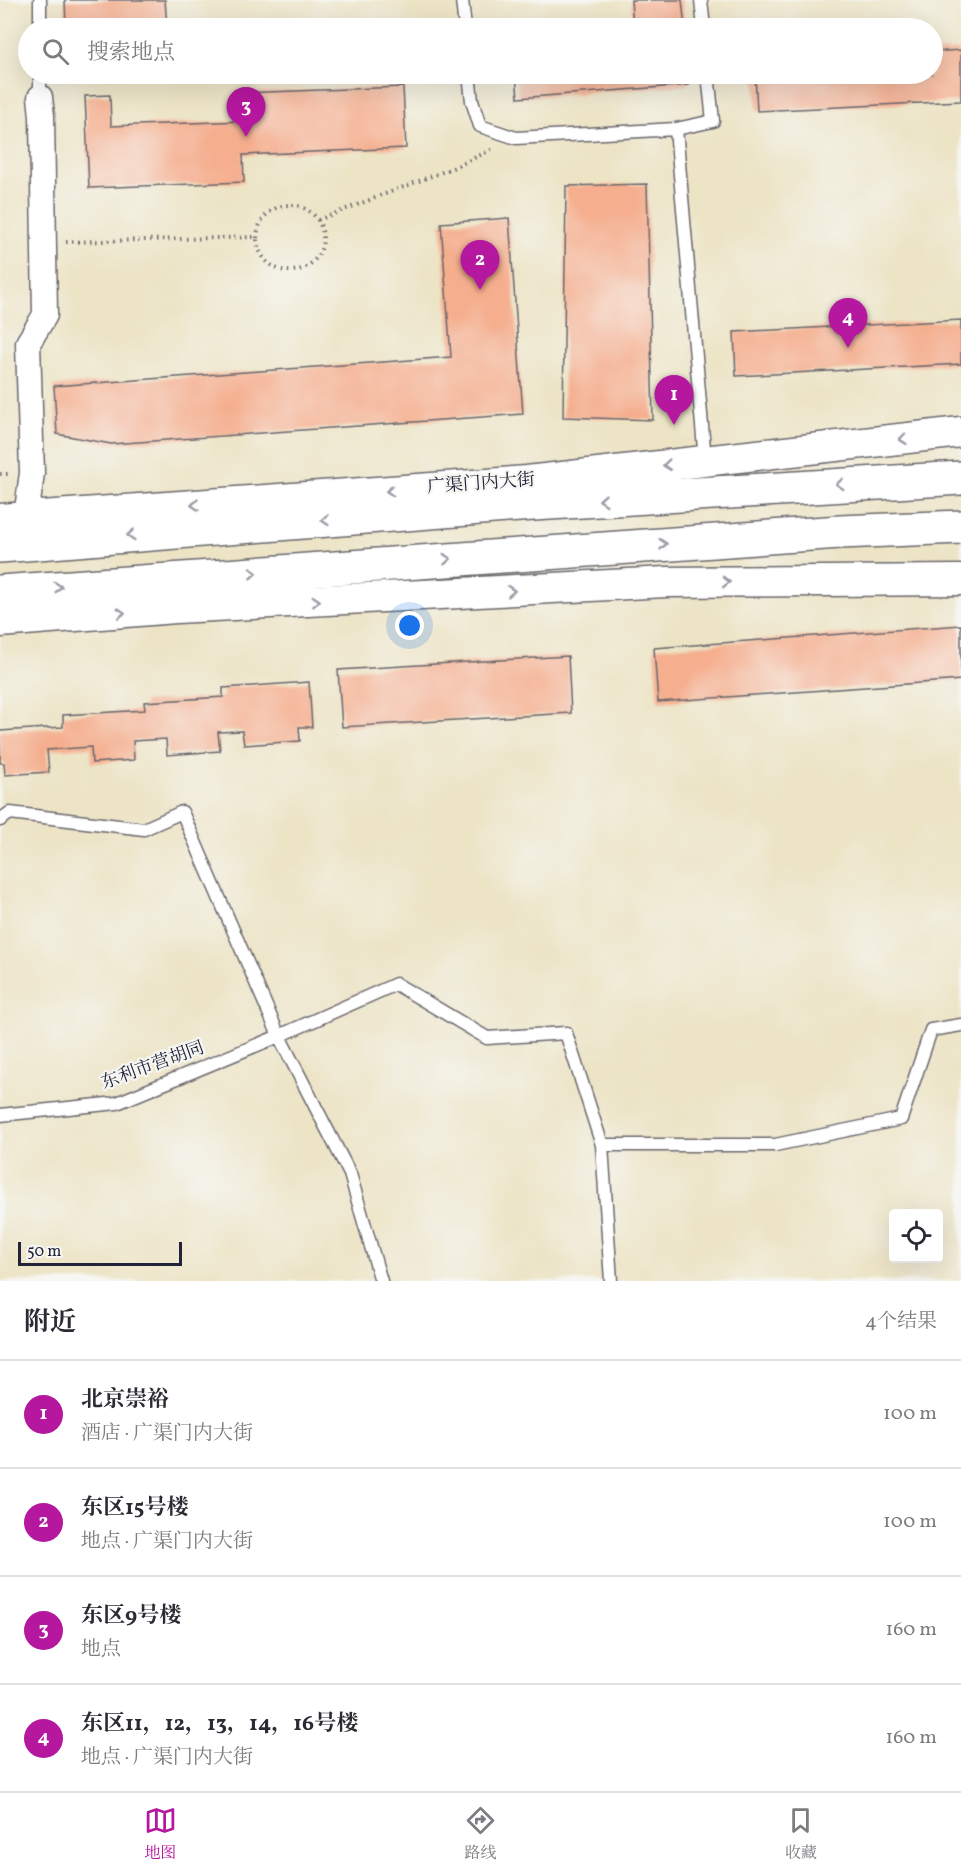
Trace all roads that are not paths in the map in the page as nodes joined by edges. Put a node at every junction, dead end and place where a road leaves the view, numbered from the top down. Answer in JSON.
{"nodes":[{"id":1,"x":40,"y":0,"type":"edge"},
{"id":2,"x":462,"y":0,"type":"edge"},
{"id":3,"x":701,"y":0,"type":"edge"},
{"id":4,"x":40,"y":18,"type":"edge"},
{"id":5,"x":464,"y":18,"type":"edge"},
{"id":6,"x":703,"y":18,"type":"edge"},
{"id":7,"x":470,"y":84,"type":"edge"},
{"id":8,"x":709,"y":84,"type":"edge"},
{"id":9,"x":40,"y":85,"type":"edge"},
{"id":10,"x":676,"y":129,"type":"junction"},
{"id":11,"x":961,"y":432,"type":"edge"},
{"id":12,"x":705,"y":461,"type":"junction"},
{"id":13,"x":961,"y":478,"type":"edge"},
{"id":14,"x":13,"y":518,"type":"edge"},
{"id":15,"x":961,"y":527,"type":"edge"},
{"id":16,"x":0,"y":546,"type":"edge"},
{"id":17,"x":961,"y":580,"type":"edge"},
{"id":18,"x":0,"y":592,"type":"edge"},
{"id":19,"x":0,"y":622,"type":"edge"},
{"id":20,"x":0,"y":820,"type":"edge"},
{"id":21,"x":961,"y":1025,"type":"edge"},
{"id":22,"x":279,"y":1036,"type":"junction"},
{"id":23,"x":0,"y":1115,"type":"edge"},
{"id":24,"x":602,"y":1145,"type":"junction"},
{"id":25,"x":381,"y":1281,"type":"edge"},
{"id":26,"x":611,"y":1281,"type":"edge"}],
"edges":[{"from":1,"to":4,"type":"lane"},
{"from":2,"to":5,"type":"lane"},
{"from":3,"to":6,"type":"lane"},
{"from":7,"to":10,"type":"lane"},
{"from":8,"to":10,"type":"lane"},
{"from":9,"to":14,"type":"street"},
{"from":10,"to":12,"type":"lane"},
{"from":11,"to":12,"type":"street","name":"广渠门内大街","one_way":true},
{"from":12,"to":14,"type":"street","name":"广渠门内大街","one_way":true},
{"from":13,"to":16,"type":"main road","name":"广渠门内大街","one_way":true},
{"from":18,"to":15,"type":"main road","one_way":true},
{"from":19,"to":17,"type":"street","one_way":true},
{"from":20,"to":22,"type":"lane"},
{"from":21,"to":24,"type":"lane"},
{"from":22,"to":23,"type":"lane","name":"东利市营胡同"},
{"from":22,"to":24,"type":"lane","name":"东利市营胡同"},
{"from":22,"to":25,"type":"lane"},
{"from":24,"to":26,"type":"lane"}]}
